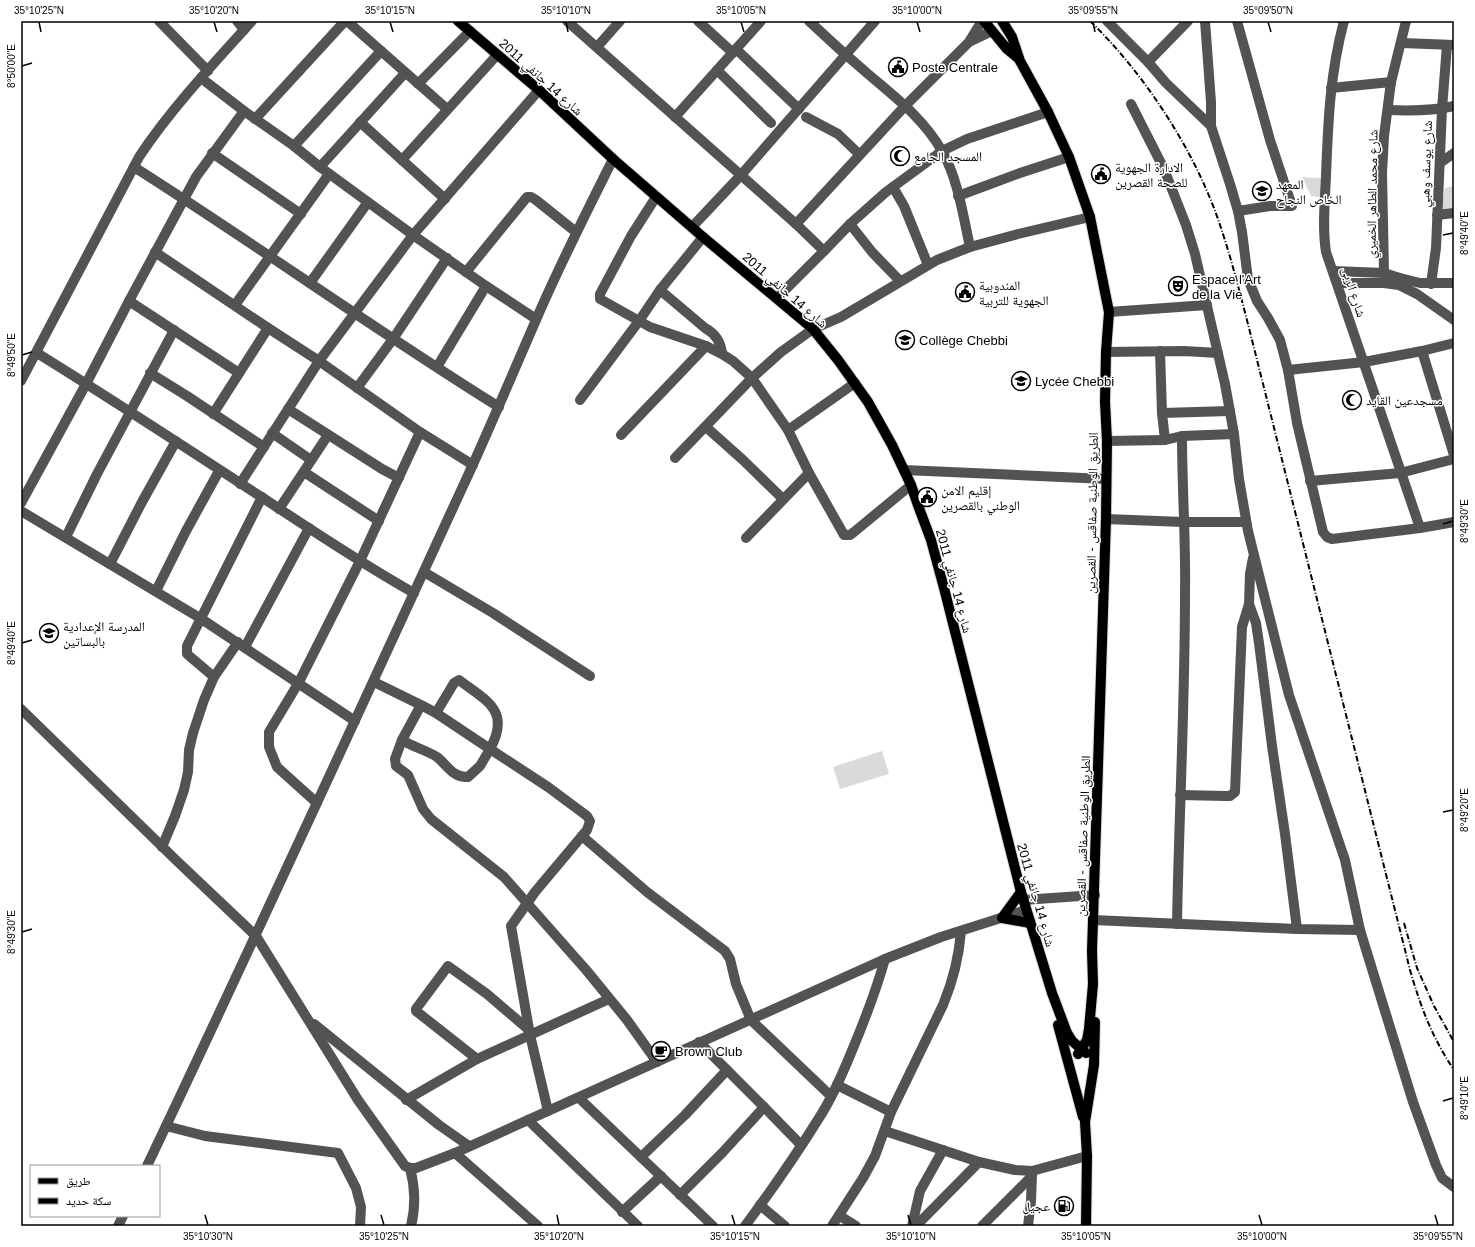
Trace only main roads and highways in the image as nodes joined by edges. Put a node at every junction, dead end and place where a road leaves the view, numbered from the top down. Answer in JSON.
{"nodes":[{"id":1,"x":458,"y":21,"type":"edge"},
{"id":2,"x":983,"y":21,"type":"edge"},
{"id":3,"x":1003,"y":22,"type":"edge"},
{"id":4,"x":992,"y":31,"type":"junction"},
{"id":5,"x":1019,"y":59,"type":"junction"},
{"id":6,"x":1022,"y":896,"type":"junction"},
{"id":7,"x":1030,"y":923,"type":"junction"},
{"id":8,"x":1092,"y":984,"type":"junction"},
{"id":9,"x":1052,"y":993,"type":"junction"},
{"id":10,"x":1081,"y":1052,"type":"junction"},
{"id":11,"x":1094,"y":1065,"type":"junction"},
{"id":12,"x":1071,"y":1067,"type":"junction"},
{"id":13,"x":1085,"y":1122,"type":"junction"},
{"id":14,"x":1086,"y":1226,"type":"edge"}],
"edges":[{"from":1,"to":6,"type":"main road","name":"شارع 14 جانفي 2011"},
{"from":2,"to":4,"type":"main road","name":"الطريق الوطنية صفاقس - القصرين"},
{"from":3,"to":4,"type":"main road"},
{"from":3,"to":5,"type":"main road","name":"الطريق الوطنية صفاقس - القصرين"},
{"from":4,"to":5,"type":"main road","name":"الطريق الوطنية صفاقس - القصرين"},
{"from":5,"to":8,"type":"main road","name":"الطريق الوطنية صفاقس - القصرين"},
{"from":6,"to":7,"type":"main road","name":"شارع 14 جانفي 2011"},
{"from":6,"to":7,"type":"main road"},
{"from":7,"to":9,"type":"main road","name":"شارع 14 جانفي 2011"},
{"from":8,"to":10,"type":"main road","name":"الطريق الوطنية صفاقس - القصرين"},
{"from":8,"to":11,"type":"main road","name":"الطريق الوطنية صفاقس - القصرين"},
{"from":9,"to":10,"type":"main road","name":"شارع 14 جانفي 2011"},
{"from":9,"to":12,"type":"main road","name":"شارع 14 جانفي 2011"},
{"from":10,"to":11,"type":"main road"},
{"from":10,"to":12,"type":"main road"},
{"from":11,"to":12,"type":"main road"},
{"from":11,"to":13,"type":"main road","name":"الطريق الوطنية صفاقس - القصرين"},
{"from":12,"to":13,"type":"main road","name":"شارع 14 جانفي 2011"},
{"from":13,"to":14,"type":"main road","name":"الطريق الوطنية صفاقس - القصرين"}]}
